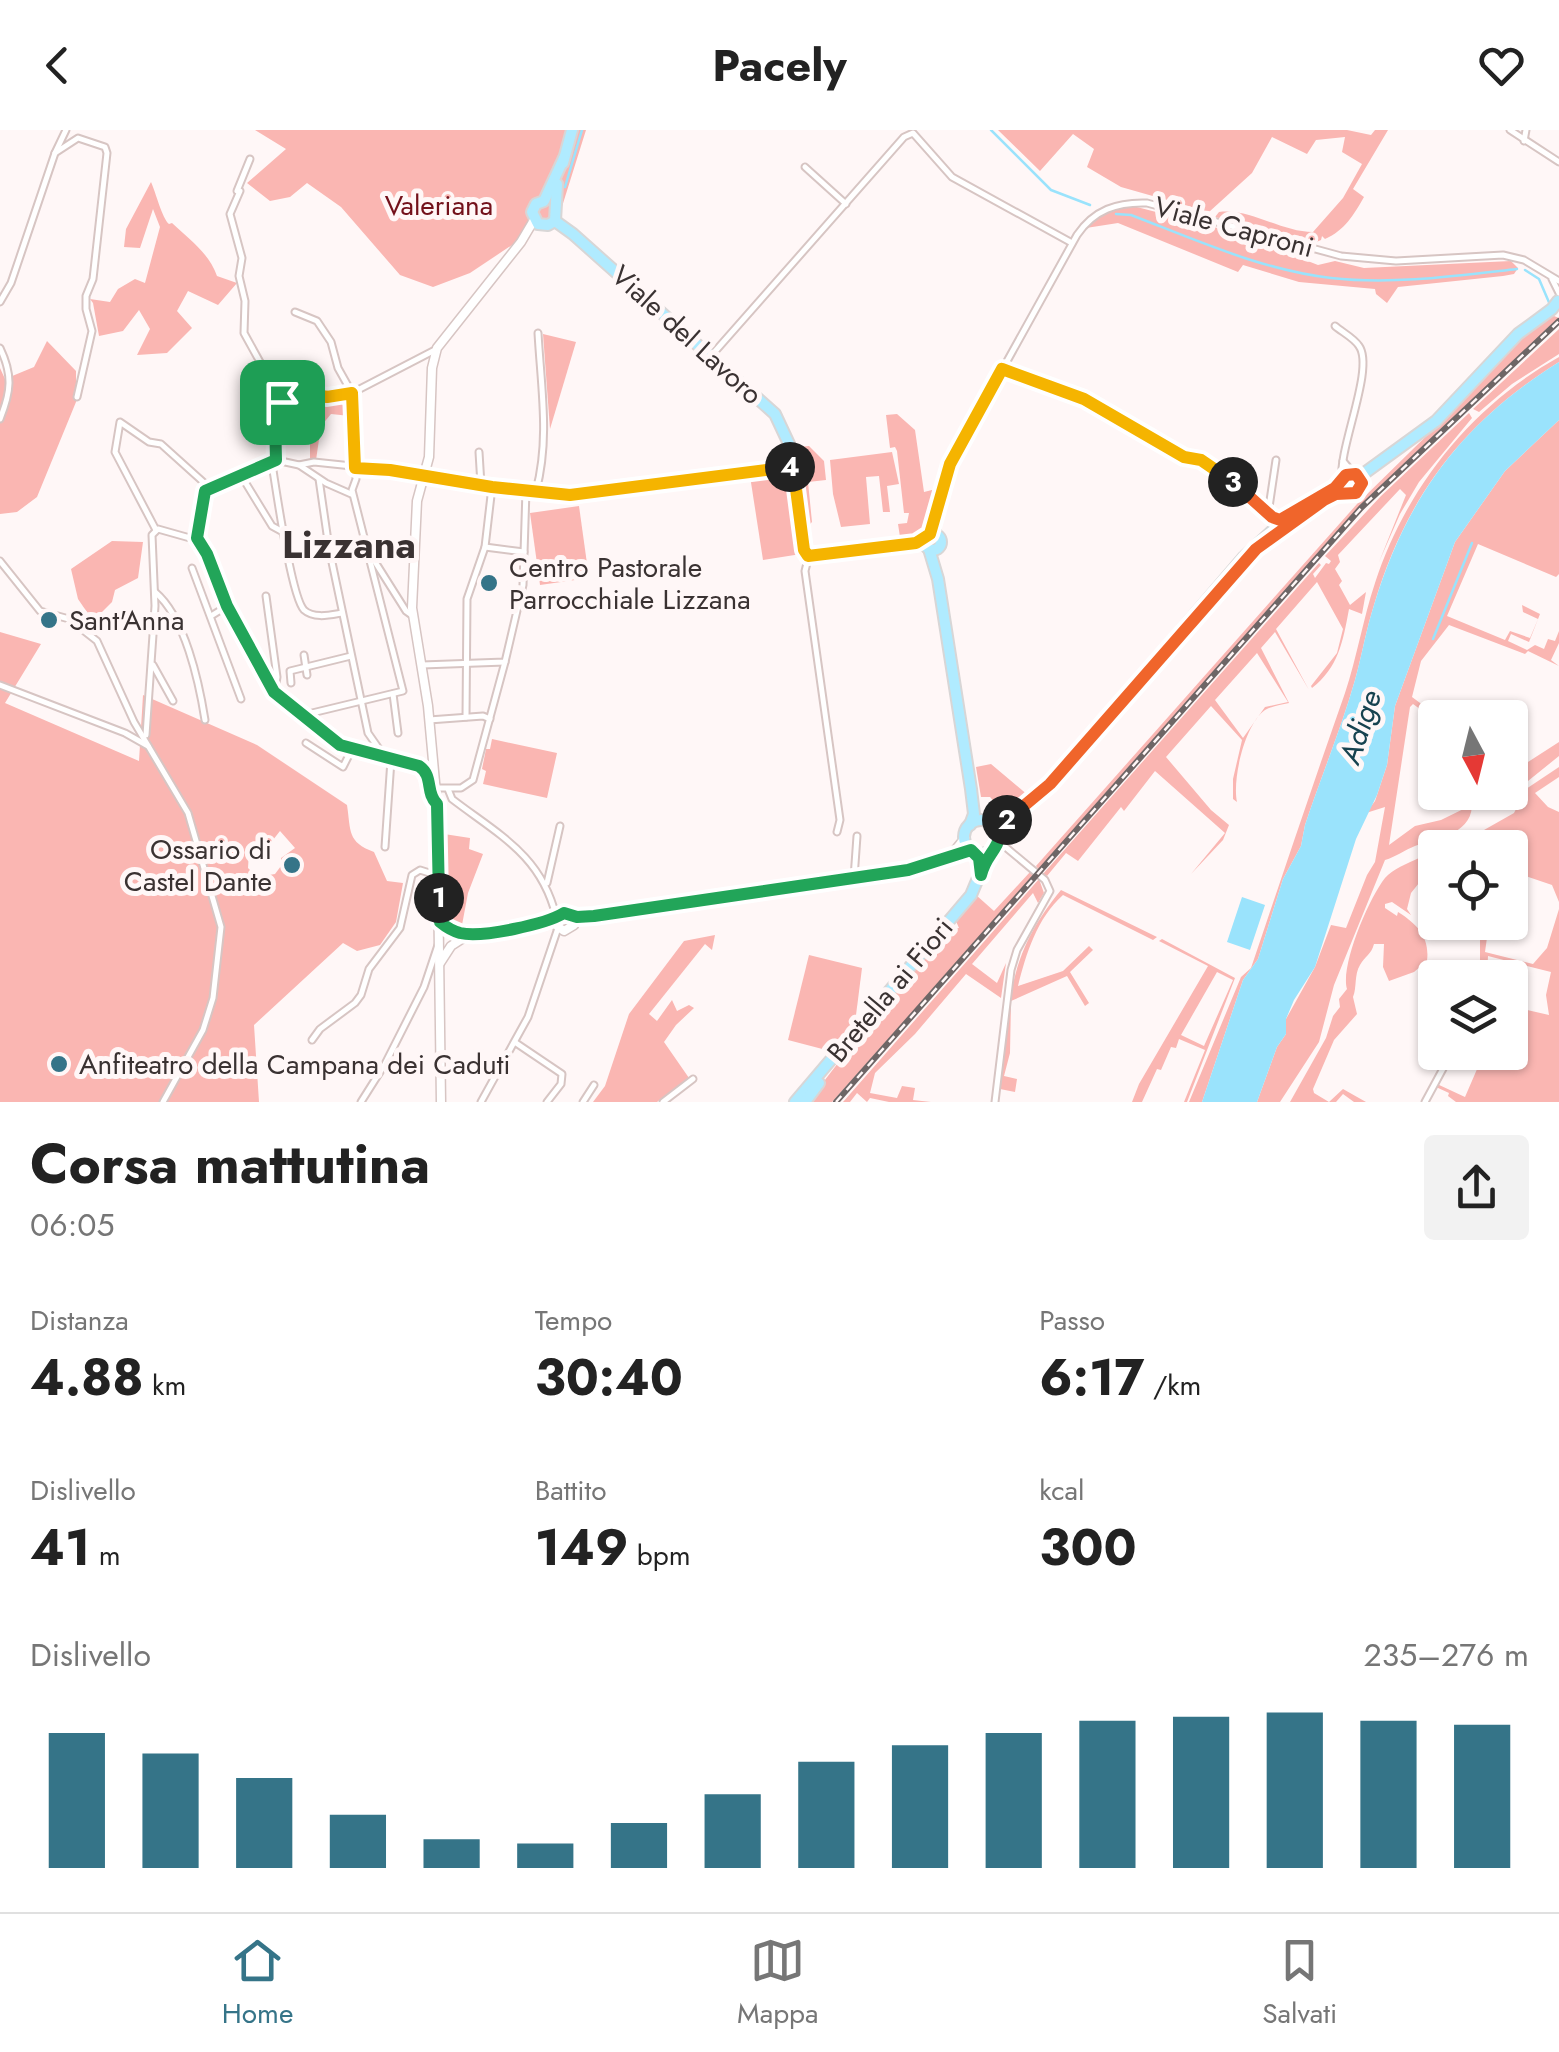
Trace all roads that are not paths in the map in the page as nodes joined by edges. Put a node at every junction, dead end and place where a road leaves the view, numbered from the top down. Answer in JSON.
{"nodes":[{"id":1,"x":66,"y":130,"type":"edge"},
{"id":2,"x":572,"y":130,"type":"edge"},
{"id":3,"x":1510,"y":130,"type":"edge"},
{"id":4,"x":1526,"y":130,"type":"edge"},
{"id":5,"x":912,"y":132,"type":"edge"},
{"id":6,"x":1524,"y":141,"type":"junction"},
{"id":7,"x":54,"y":153,"type":"junction"},
{"id":8,"x":247,"y":162,"type":"dead end"},
{"id":9,"x":1559,"y":162,"type":"edge"},
{"id":10,"x":805,"y":166,"type":"dead end"},
{"id":11,"x":549,"y":203,"type":"junction"},
{"id":12,"x":846,"y":204,"type":"junction"},
{"id":13,"x":544,"y":222,"type":"junction"},
{"id":14,"x":1072,"y":244,"type":"junction"},
{"id":15,"x":1550,"y":277,"type":"junction"},
{"id":16,"x":1559,"y":280,"type":"edge"},
{"id":17,"x":1559,"y":299,"type":"edge"},
{"id":18,"x":0,"y":302,"type":"edge"},
{"id":19,"x":295,"y":312,"type":"dead end"},
{"id":20,"x":1559,"y":314,"type":"edge"},
{"id":21,"x":1538,"y":318,"type":"junction"},
{"id":22,"x":1335,"y":326,"type":"dead end"},
{"id":23,"x":538,"y":333,"type":"dead end"},
{"id":24,"x":0,"y":348,"type":"edge"},
{"id":25,"x":711,"y":356,"type":"junction"},
{"id":26,"x":430,"y":359,"type":"junction"},
{"id":27,"x":1002,"y":369,"type":"junction"},
{"id":28,"x":352,"y":393,"type":"junction"},
{"id":29,"x":78,"y":397,"type":"dead end"},
{"id":30,"x":282,"y":402,"type":"junction"},
{"id":31,"x":0,"y":419,"type":"edge"},
{"id":32,"x":479,"y":452,"type":"dead end"},
{"id":33,"x":1342,"y":458,"type":"junction"},
{"id":34,"x":1276,"y":460,"type":"dead end"},
{"id":35,"x":274,"y":462,"type":"junction"},
{"id":36,"x":299,"y":465,"type":"junction"},
{"id":37,"x":793,"y":466,"type":"junction"},
{"id":38,"x":355,"y":468,"type":"junction"},
{"id":39,"x":425,"y":476,"type":"junction"},
{"id":40,"x":242,"y":477,"type":"junction"},
{"id":41,"x":319,"y":479,"type":"junction"},
{"id":42,"x":1348,"y":481,"type":"junction"},
{"id":43,"x":481,"y":485,"type":"junction"},
{"id":44,"x":492,"y":487,"type":"junction"},
{"id":45,"x":211,"y":488,"type":"junction"},
{"id":46,"x":526,"y":490,"type":"junction"},
{"id":47,"x":536,"y":491,"type":"junction"},
{"id":48,"x":356,"y":502,"type":"junction"},
{"id":49,"x":1271,"y":520,"type":"junction"},
{"id":50,"x":156,"y":530,"type":"junction"},
{"id":51,"x":283,"y":532,"type":"junction"},
{"id":52,"x":198,"y":540,"type":"junction"},
{"id":53,"x":930,"y":542,"type":"junction"},
{"id":54,"x":486,"y":546,"type":"junction"},
{"id":55,"x":368,"y":551,"type":"junction"},
{"id":56,"x":524,"y":552,"type":"junction"},
{"id":57,"x":806,"y":553,"type":"junction"},
{"id":58,"x":0,"y":562,"type":"edge"},
{"id":59,"x":192,"y":568,"type":"dead end"},
{"id":60,"x":155,"y":592,"type":"junction"},
{"id":61,"x":266,"y":596,"type":"dead end"},
{"id":62,"x":227,"y":606,"type":"junction"},
{"id":63,"x":342,"y":613,"type":"junction"},
{"id":64,"x":211,"y":616,"type":"junction"},
{"id":65,"x":412,"y":616,"type":"junction"},
{"id":66,"x":304,"y":655,"type":"dead end"},
{"id":67,"x":351,"y":656,"type":"junction"},
{"id":68,"x":505,"y":662,"type":"junction"},
{"id":69,"x":152,"y":663,"type":"junction"},
{"id":70,"x":465,"y":664,"type":"junction"},
{"id":71,"x":306,"y":666,"type":"junction"},
{"id":72,"x":421,"y":666,"type":"junction"},
{"id":73,"x":307,"y":675,"type":"dead end"},
{"id":74,"x":292,"y":683,"type":"dead end"},
{"id":75,"x":0,"y":685,"type":"edge"},
{"id":76,"x":274,"y":692,"type":"junction"},
{"id":77,"x":393,"y":694,"type":"junction"},
{"id":78,"x":241,"y":699,"type":"dead end"},
{"id":79,"x":361,"y":700,"type":"junction"},
{"id":80,"x":172,"y":701,"type":"dead end"},
{"id":81,"x":1112,"y":710,"type":"junction"},
{"id":82,"x":312,"y":713,"type":"dead end"},
{"id":83,"x":466,"y":717,"type":"junction"},
{"id":84,"x":205,"y":720,"type":"dead end"},
{"id":85,"x":429,"y":720,"type":"junction"},
{"id":86,"x":491,"y":720,"type":"junction"},
{"id":87,"x":398,"y":732,"type":"dead end"},
{"id":88,"x":146,"y":738,"type":"junction"},
{"id":89,"x":306,"y":744,"type":"dead end"},
{"id":90,"x":151,"y":748,"type":"junction"},
{"id":91,"x":352,"y":749,"type":"junction"},
{"id":92,"x":389,"y":759,"type":"junction"},
{"id":93,"x":436,"y":788,"type":"junction"},
{"id":94,"x":971,"y":789,"type":"junction"},
{"id":95,"x":448,"y":790,"type":"junction"},
{"id":96,"x":975,"y":802,"type":"joint"},
{"id":97,"x":437,"y":804,"type":"junction"},
{"id":98,"x":970,"y":825,"type":"junction"},
{"id":99,"x":560,"y":826,"type":"dead end"},
{"id":100,"x":993,"y":828,"type":"junction"},
{"id":101,"x":837,"y":832,"type":"dead end"},
{"id":102,"x":856,"y":836,"type":"dead end"},
{"id":103,"x":964,"y":838,"type":"junction"},
{"id":104,"x":385,"y":846,"type":"dead end"},
{"id":105,"x":982,"y":851,"type":"junction"},
{"id":106,"x":1015,"y":854,"type":"junction"},
{"id":107,"x":943,"y":859,"type":"junction"},
{"id":108,"x":439,"y":876,"type":"junction"},
{"id":109,"x":854,"y":878,"type":"junction"},
{"id":110,"x":547,"y":883,"type":"junction"},
{"id":111,"x":559,"y":920,"type":"junction"},
{"id":112,"x":574,"y":920,"type":"junction"},
{"id":113,"x":448,"y":934,"type":"junction"},
{"id":114,"x":439,"y":943,"type":"junction"},
{"id":115,"x":440,"y":963,"type":"junction"},
{"id":116,"x":875,"y":1008,"type":"junction"},
{"id":117,"x":312,"y":1040,"type":"dead end"},
{"id":118,"x":516,"y":1043,"type":"junction"},
{"id":119,"x":1442,"y":1070,"type":"edge"},
{"id":120,"x":693,"y":1079,"type":"dead end"},
{"id":121,"x":594,"y":1085,"type":"dead end"},
{"id":122,"x":163,"y":1102,"type":"edge"},
{"id":123,"x":360,"y":1102,"type":"edge"},
{"id":124,"x":441,"y":1102,"type":"edge"},
{"id":125,"x":482,"y":1102,"type":"edge"},
{"id":126,"x":547,"y":1102,"type":"edge"},
{"id":127,"x":584,"y":1102,"type":"edge"},
{"id":128,"x":663,"y":1102,"type":"edge"},
{"id":129,"x":794,"y":1102,"type":"edge"},
{"id":130,"x":805,"y":1102,"type":"edge"},
{"id":131,"x":995,"y":1102,"type":"edge"},
{"id":132,"x":1425,"y":1102,"type":"edge"}],
"edges":[{"from":1,"to":7,"type":"street"},
{"from":2,"to":11,"type":"main road"},
{"from":3,"to":6,"type":"street"},
{"from":4,"to":6,"type":"street"},
{"from":5,"to":12,"type":"street"},
{"from":5,"to":14,"type":"street"},
{"from":6,"to":9,"type":"street"},
{"from":7,"to":18,"type":"street"},
{"from":7,"to":29,"type":"street"},
{"from":8,"to":30,"type":"street"},
{"from":10,"to":12,"type":"street"},
{"from":11,"to":13,"type":"main road"},
{"from":11,"to":13,"type":"main road"},
{"from":12,"to":25,"type":"street"},
{"from":13,"to":25,"type":"main road","name":"Viale del Lavoro"},
{"from":13,"to":26,"type":"main road"},
{"from":14,"to":15,"type":"street","name":"Viale Caproni"},
{"from":14,"to":27,"type":"street","name":"Viale Caproni"},
{"from":15,"to":16,"type":"street","name":"Viale Caproni"},
{"from":15,"to":17,"type":"street"},
{"from":17,"to":21,"type":"main road"},
{"from":19,"to":28,"type":"street"},
{"from":20,"to":21,"type":"main road"},
{"from":21,"to":42,"type":"main road"},
{"from":22,"to":33,"type":"street"},
{"from":23,"to":47,"type":"street"},
{"from":24,"to":31,"type":"street"},
{"from":25,"to":37,"type":"main road","name":"Viale del Lavoro"},
{"from":26,"to":28,"type":"street"},
{"from":26,"to":39,"type":"main road"},
{"from":27,"to":49,"type":"street"},
{"from":27,"to":53,"type":"street","name":"Viale Caproni"},
{"from":28,"to":30,"type":"street"},
{"from":28,"to":38,"type":"street"},
{"from":30,"to":35,"type":"street"},
{"from":32,"to":43,"type":"street"},
{"from":33,"to":42,"type":"street"},
{"from":33,"to":42,"type":"street"},
{"from":34,"to":49,"type":"street"},
{"from":35,"to":36,"type":"street"},
{"from":35,"to":40,"type":"street"},
{"from":35,"to":51,"type":"street"},
{"from":36,"to":38,"type":"street"},
{"from":36,"to":41,"type":"street"},
{"from":37,"to":47,"type":"street"},
{"from":37,"to":57,"type":"main road","name":"Viale del Lavoro"},
{"from":38,"to":39,"type":"street"},
{"from":38,"to":48,"type":"street"},
{"from":39,"to":43,"type":"street"},
{"from":39,"to":65,"type":"main road"},
{"from":40,"to":45,"type":"street"},
{"from":40,"to":51,"type":"street"},
{"from":41,"to":48,"type":"street"},
{"from":41,"to":63,"type":"street"},
{"from":42,"to":49,"type":"main road"},
{"from":42,"to":81,"type":"main road"},
{"from":43,"to":44,"type":"street"},
{"from":44,"to":46,"type":"street"},
{"from":44,"to":54,"type":"street"},
{"from":45,"to":50,"type":"street"},
{"from":45,"to":52,"type":"street"},
{"from":46,"to":47,"type":"street"},
{"from":46,"to":56,"type":"street"},
{"from":48,"to":55,"type":"street"},
{"from":49,"to":81,"type":"main road"},
{"from":50,"to":52,"type":"street"},
{"from":50,"to":60,"type":"street"},
{"from":51,"to":63,"type":"street"},
{"from":52,"to":62,"type":"street"},
{"from":53,"to":57,"type":"main road"},
{"from":53,"to":94,"type":"main road"},
{"from":54,"to":56,"type":"street"},
{"from":54,"to":70,"type":"street"},
{"from":55,"to":65,"type":"street"},
{"from":55,"to":77,"type":"street"},
{"from":56,"to":68,"type":"street"},
{"from":57,"to":101,"type":"street"},
{"from":58,"to":88,"type":"street"},
{"from":59,"to":64,"type":"street"},
{"from":60,"to":69,"type":"street"},
{"from":60,"to":84,"type":"street"},
{"from":61,"to":76,"type":"street"},
{"from":62,"to":64,"type":"street"},
{"from":62,"to":76,"type":"street"},
{"from":63,"to":67,"type":"street"},
{"from":64,"to":78,"type":"street"},
{"from":65,"to":72,"type":"main road"},
{"from":66,"to":71,"type":"street"},
{"from":67,"to":71,"type":"street"},
{"from":67,"to":79,"type":"street"},
{"from":68,"to":70,"type":"street"},
{"from":68,"to":86,"type":"street"},
{"from":69,"to":80,"type":"street"},
{"from":69,"to":88,"type":"street"},
{"from":70,"to":72,"type":"street"},
{"from":70,"to":83,"type":"street"},
{"from":71,"to":73,"type":"street"},
{"from":71,"to":74,"type":"street"},
{"from":72,"to":85,"type":"main road"},
{"from":75,"to":90,"type":"street"},
{"from":76,"to":91,"type":"street"},
{"from":77,"to":79,"type":"street"},
{"from":77,"to":87,"type":"street"},
{"from":79,"to":82,"type":"street"},
{"from":79,"to":92,"type":"street"},
{"from":81,"to":100,"type":"main road"},
{"from":83,"to":85,"type":"street"},
{"from":83,"to":86,"type":"street"},
{"from":85,"to":93,"type":"main road"},
{"from":86,"to":95,"type":"street"},
{"from":88,"to":90,"type":"street"},
{"from":89,"to":91,"type":"street"},
{"from":90,"to":122,"type":"street"},
{"from":91,"to":92,"type":"street"},
{"from":92,"to":97,"type":"street"},
{"from":92,"to":104,"type":"street"},
{"from":93,"to":95,"type":"street"},
{"from":93,"to":97,"type":"main road"},
{"from":94,"to":96,"type":"main road"},
{"from":94,"to":98,"type":"main road"},
{"from":95,"to":110,"type":"street"},
{"from":96,"to":100,"type":"main road"},
{"from":97,"to":108,"type":"main road"},
{"from":98,"to":100,"type":"main road"},
{"from":98,"to":103,"type":"main road"},
{"from":99,"to":110,"type":"street"},
{"from":100,"to":105,"type":"main road"},
{"from":100,"to":106,"type":"street"},
{"from":102,"to":109,"type":"street"},
{"from":103,"to":105,"type":"main road","name":"Bretella ai Fiori"},
{"from":103,"to":107,"type":"main road"},
{"from":105,"to":106,"type":"street"},
{"from":105,"to":107,"type":"main road"},
{"from":105,"to":116,"type":"main road","name":"Bretella ai Fiori"},
{"from":106,"to":131,"type":"street"},
{"from":107,"to":109,"type":"main road"},
{"from":108,"to":113,"type":"main road"},
{"from":108,"to":117,"type":"street"},
{"from":109,"to":112,"type":"main road"},
{"from":110,"to":111,"type":"street"},
{"from":111,"to":112,"type":"main road"},
{"from":111,"to":112,"type":"main road"},
{"from":111,"to":113,"type":"main road"},
{"from":111,"to":118,"type":"street"},
{"from":113,"to":114,"type":"main road"},
{"from":113,"to":115,"type":"main road"},
{"from":114,"to":115,"type":"main road"},
{"from":114,"to":123,"type":"street"},
{"from":115,"to":124,"type":"main road"},
{"from":116,"to":129,"type":"main road","name":"Bretella ai Fiori"},
{"from":116,"to":130,"type":"main road"},
{"from":118,"to":125,"type":"street"},
{"from":118,"to":126,"type":"street"},
{"from":119,"to":132,"type":"street"},
{"from":120,"to":128,"type":"street"},
{"from":121,"to":127,"type":"street"}]}
